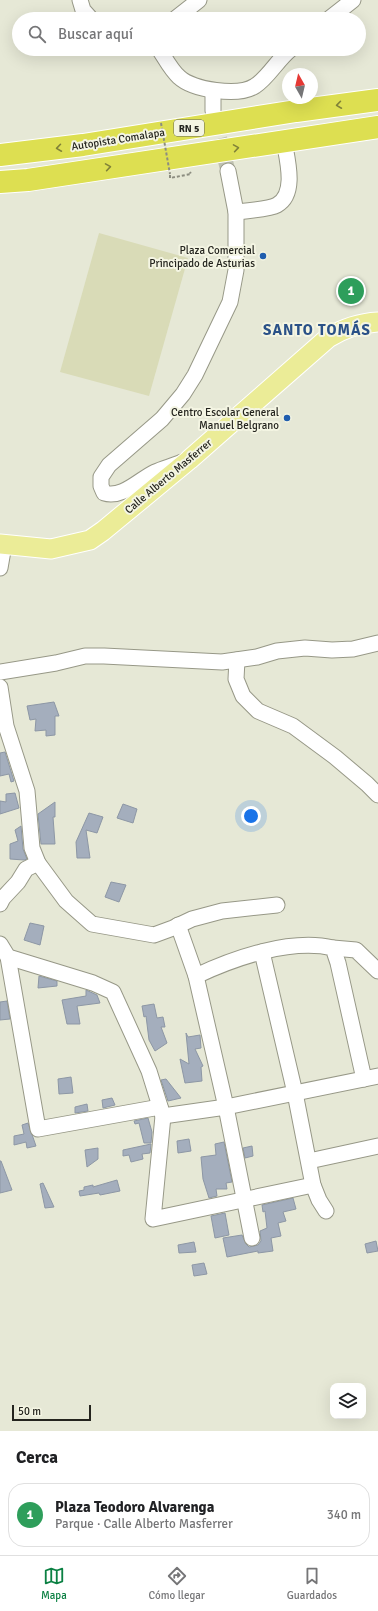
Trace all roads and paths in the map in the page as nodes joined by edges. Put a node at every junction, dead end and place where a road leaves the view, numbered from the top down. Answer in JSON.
{"nodes":[{"id":1,"x":80,"y":0,"type":"edge"},
{"id":2,"x":199,"y":0,"type":"edge"},
{"id":3,"x":353,"y":0,"type":"edge"},
{"id":4,"x":85,"y":12,"type":"edge"},
{"id":5,"x":184,"y":12,"type":"edge"},
{"id":6,"x":338,"y":12,"type":"edge"},
{"id":7,"x":164,"y":56,"type":"edge"},
{"id":8,"x":283,"y":56,"type":"edge"},
{"id":9,"x":213,"y":91,"type":"junction"},
{"id":10,"x":378,"y":100,"type":"edge"},
{"id":11,"x":213,"y":111,"type":"tunnel mouth"},
{"id":12,"x":162,"y":123,"type":"dead end"},
{"id":13,"x":378,"y":127,"type":"edge"},
{"id":14,"x":284,"y":141,"type":"junction"},
{"id":15,"x":0,"y":155,"type":"edge"},
{"id":16,"x":228,"y":171,"type":"tunnel mouth"},
{"id":17,"x":170,"y":174,"type":"dead end"},
{"id":18,"x":191,"y":174,"type":"dead end"},
{"id":19,"x":170,"y":178,"type":"dead end"},
{"id":20,"x":0,"y":182,"type":"edge"},
{"id":21,"x":236,"y":212,"type":"junction"},
{"id":22,"x":378,"y":322,"type":"edge"},
{"id":23,"x":189,"y":460,"type":"junction"},
{"id":24,"x":2,"y":544,"type":"edge"},
{"id":25,"x":0,"y":568,"type":"edge"},
{"id":26,"x":378,"y":643,"type":"edge"},
{"id":27,"x":237,"y":660,"type":"junction"},
{"id":28,"x":0,"y":672,"type":"edge"},
{"id":29,"x":0,"y":687,"type":"edge"},
{"id":30,"x":378,"y":795,"type":"edge"},
{"id":31,"x":38,"y":863,"type":"junction"},
{"id":32,"x":0,"y":904,"type":"edge"},
{"id":33,"x":277,"y":904,"type":"dead end"},
{"id":34,"x":178,"y":926,"type":"junction"},
{"id":35,"x":0,"y":944,"type":"edge"},
{"id":36,"x":332,"y":948,"type":"junction"},
{"id":37,"x":262,"y":952,"type":"junction"},
{"id":38,"x":8,"y":957,"type":"junction"},
{"id":39,"x":378,"y":971,"type":"edge"},
{"id":40,"x":196,"y":976,"type":"junction"},
{"id":41,"x":371,"y":1078,"type":"edge"},
{"id":42,"x":295,"y":1093,"type":"junction"},
{"id":43,"x":226,"y":1107,"type":"junction"},
{"id":44,"x":161,"y":1111,"type":"junction"},
{"id":45,"x":378,"y":1146,"type":"edge"},
{"id":46,"x":309,"y":1161,"type":"junction"},
{"id":47,"x":313,"y":1185,"type":"junction"},
{"id":48,"x":244,"y":1199,"type":"junction"},
{"id":49,"x":326,"y":1211,"type":"dead end"},
{"id":50,"x":252,"y":1238,"type":"dead end"}],
"edges":[{"from":1,"to":4,"type":"street"},
{"from":2,"to":5,"type":"street"},
{"from":3,"to":6,"type":"street"},
{"from":7,"to":9,"type":"street"},
{"from":8,"to":9,"type":"street"},
{"from":9,"to":11,"type":"street"},
{"from":10,"to":15,"type":"highway","name":"Autopista Comalapa","number":"RN 5","one_way":true},
{"from":12,"to":17,"type":"path","bridge":true},
{"from":13,"to":14,"type":"highway","number":"RN 5"},
{"from":20,"to":14,"type":"highway","number":"RN 5","one_way":true},
{"from":14,"to":21,"type":"street"},
{"from":16,"to":21,"type":"street"},
{"from":18,"to":19,"type":"path"},
{"from":21,"to":23,"type":"street"},
{"from":22,"to":23,"type":"main road","name":"Calle Alberto Masferrer"},
{"from":23,"to":24,"type":"main road","name":"Calle Alberto Masferrer"},
{"from":24,"to":25,"type":"street"},
{"from":26,"to":27,"type":"street"},
{"from":27,"to":28,"type":"street"},
{"from":27,"to":30,"type":"street"},
{"from":29,"to":31,"type":"street"},
{"from":31,"to":32,"type":"street"},
{"from":31,"to":34,"type":"street"},
{"from":33,"to":34,"type":"street"},
{"from":34,"to":40,"type":"street"},
{"from":35,"to":38,"type":"street"},
{"from":36,"to":37,"type":"street"},
{"from":36,"to":39,"type":"street"},
{"from":36,"to":41,"type":"street"},
{"from":37,"to":40,"type":"street"},
{"from":37,"to":42,"type":"street"},
{"from":38,"to":44,"type":"street"},
{"from":38,"to":44,"type":"street"},
{"from":40,"to":43,"type":"street"},
{"from":41,"to":42,"type":"street"},
{"from":42,"to":43,"type":"street"},
{"from":42,"to":46,"type":"street"},
{"from":43,"to":44,"type":"street"},
{"from":43,"to":48,"type":"street"},
{"from":44,"to":48,"type":"street"},
{"from":45,"to":46,"type":"street"},
{"from":46,"to":47,"type":"street"},
{"from":47,"to":48,"type":"street"},
{"from":47,"to":49,"type":"street"},
{"from":48,"to":50,"type":"street"}]}
